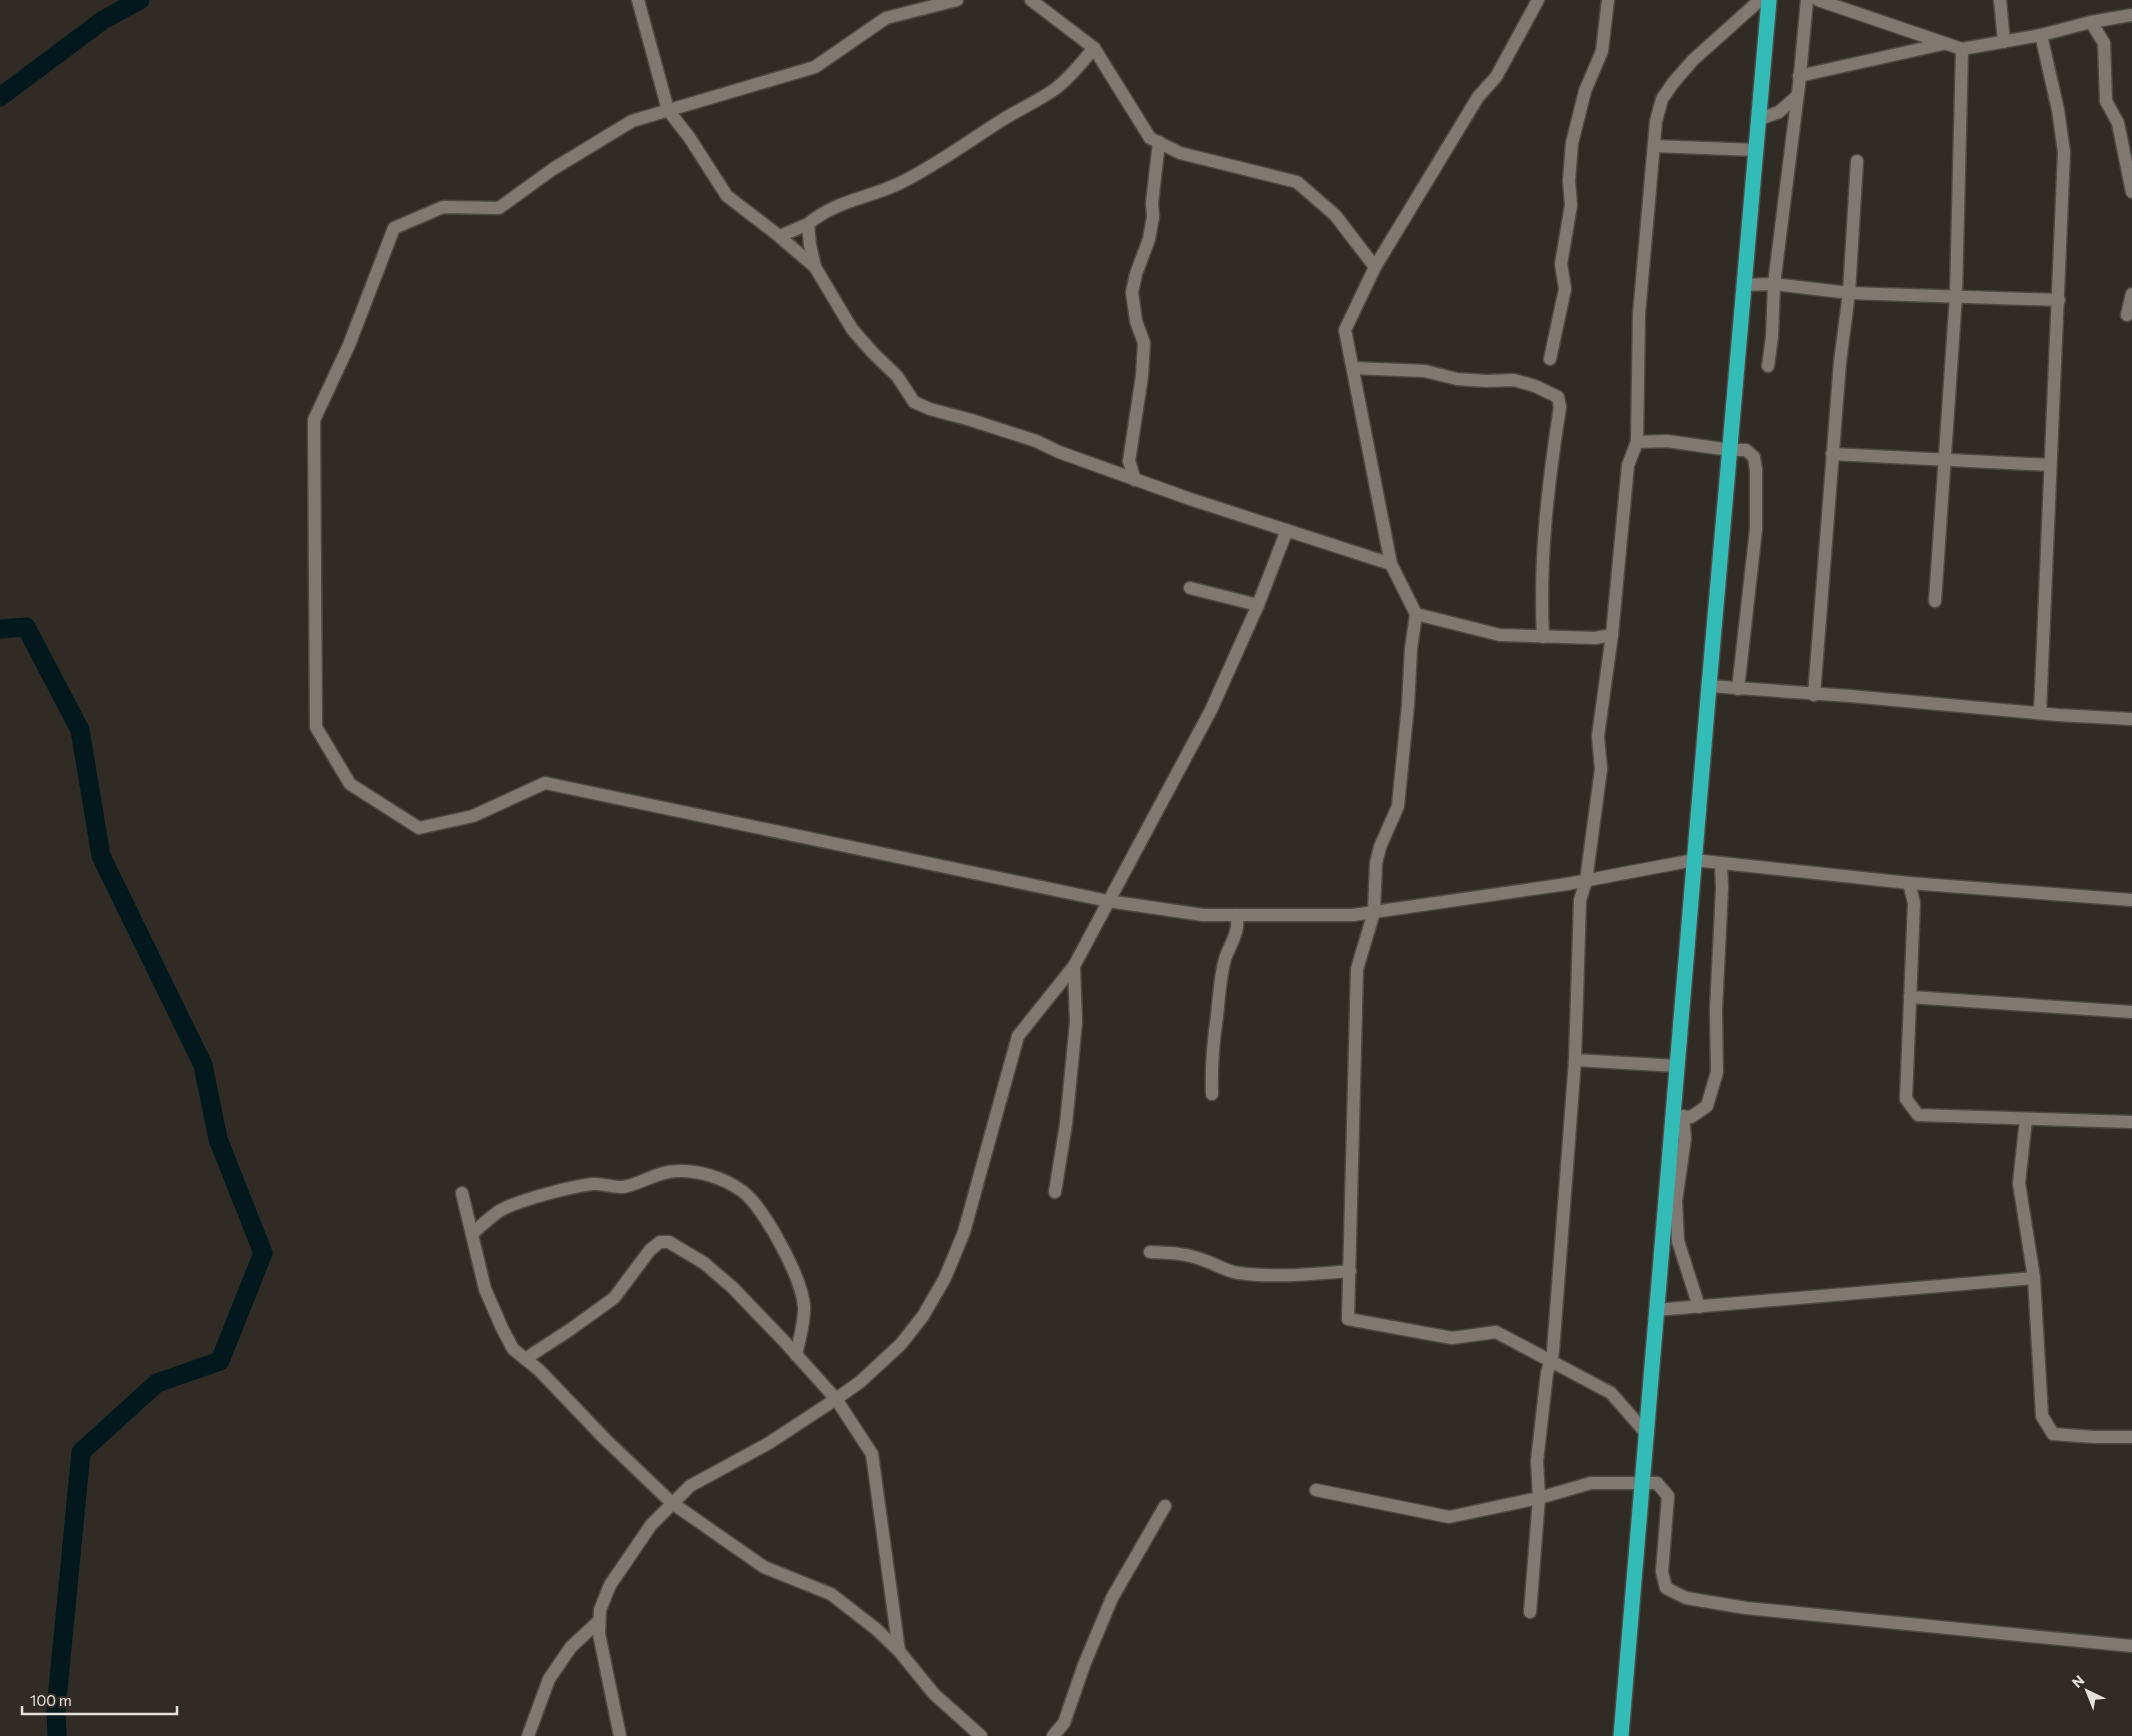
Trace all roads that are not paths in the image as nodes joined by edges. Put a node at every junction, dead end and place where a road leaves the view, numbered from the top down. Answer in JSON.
{"nodes":[{"id":1,"x":638,"y":0,"type":"edge"},
{"id":2,"x":957,"y":0,"type":"edge"},
{"id":3,"x":1031,"y":0,"type":"edge"},
{"id":4,"x":1538,"y":0,"type":"edge"},
{"id":5,"x":1608,"y":0,"type":"edge"},
{"id":6,"x":1760,"y":0,"type":"edge"},
{"id":7,"x":1769,"y":0,"type":"edge"},
{"id":8,"x":1807,"y":0,"type":"edge"},
{"id":9,"x":1818,"y":0,"type":"edge"},
{"id":10,"x":2000,"y":0,"type":"edge"},
{"id":11,"x":2132,"y":15,"type":"edge"},
{"id":12,"x":2091,"y":22,"type":"junction"},
{"id":13,"x":2041,"y":35,"type":"junction"},
{"id":14,"x":2004,"y":42,"type":"junction"},
{"id":15,"x":1944,"y":43,"type":"junction"},
{"id":16,"x":1094,"y":48,"type":"junction"},
{"id":17,"x":1962,"y":49,"type":"junction"},
{"id":18,"x":1799,"y":76,"type":"junction"},
{"id":19,"x":1796,"y":97,"type":"junction"},
{"id":20,"x":668,"y":110,"type":"junction"},
{"id":21,"x":1757,"y":120,"type":"junction"},
{"id":22,"x":1158,"y":142,"type":"junction"},
{"id":23,"x":1654,"y":146,"type":"junction"},
{"id":24,"x":1755,"y":150,"type":"junction"},
{"id":25,"x":1857,"y":161,"type":"dead end"},
{"id":26,"x":2132,"y":192,"type":"edge"},
{"id":27,"x":808,"y":224,"type":"junction"},
{"id":28,"x":780,"y":236,"type":"junction"},
{"id":29,"x":1375,"y":266,"type":"junction"},
{"id":30,"x":815,"y":267,"type":"junction"},
{"id":31,"x":1774,"y":284,"type":"junction"},
{"id":32,"x":1743,"y":286,"type":"junction"},
{"id":33,"x":1849,"y":292,"type":"junction"},
{"id":34,"x":2132,"y":294,"type":"edge"},
{"id":35,"x":1956,"y":295,"type":"junction"},
{"id":36,"x":2059,"y":300,"type":"junction"},
{"id":37,"x":2126,"y":315,"type":"dead end"},
{"id":38,"x":1550,"y":359,"type":"dead end"},
{"id":39,"x":1768,"y":366,"type":"dead end"},
{"id":40,"x":1353,"y":368,"type":"junction"},
{"id":41,"x":1637,"y":442,"type":"junction"},
{"id":42,"x":1730,"y":450,"type":"junction"},
{"id":43,"x":1832,"y":454,"type":"junction"},
{"id":44,"x":1944,"y":460,"type":"junction"},
{"id":45,"x":2050,"y":465,"type":"junction"},
{"id":46,"x":1136,"y":480,"type":"junction"},
{"id":47,"x":1287,"y":530,"type":"junction"},
{"id":48,"x":1391,"y":564,"type":"junction"},
{"id":49,"x":1190,"y":588,"type":"dead end"},
{"id":50,"x":1935,"y":601,"type":"dead end"},
{"id":51,"x":1258,"y":605,"type":"junction"},
{"id":52,"x":1416,"y":614,"type":"junction"},
{"id":53,"x":1612,"y":635,"type":"junction"},
{"id":54,"x":1543,"y":637,"type":"junction"},
{"id":55,"x":1709,"y":686,"type":"junction"},
{"id":56,"x":1738,"y":689,"type":"junction"},
{"id":57,"x":1814,"y":695,"type":"junction"},
{"id":58,"x":2040,"y":713,"type":"junction"},
{"id":59,"x":2132,"y":719,"type":"edge"},
{"id":60,"x":1694,"y":860,"type":"junction"},
{"id":61,"x":1721,"y":863,"type":"junction"},
{"id":62,"x":1586,"y":880,"type":"junction"},
{"id":63,"x":1909,"y":883,"type":"junction"},
{"id":64,"x":2132,"y":900,"type":"edge"},
{"id":65,"x":1108,"y":901,"type":"junction"},
{"id":66,"x":1374,"y":912,"type":"junction"},
{"id":67,"x":1236,"y":915,"type":"junction"},
{"id":68,"x":1074,"y":966,"type":"junction"},
{"id":69,"x":1910,"y":997,"type":"junction"},
{"id":70,"x":2132,"y":1012,"type":"edge"},
{"id":71,"x":1575,"y":1060,"type":"junction"},
{"id":72,"x":1677,"y":1066,"type":"junction"},
{"id":73,"x":1212,"y":1094,"type":"dead end"},
{"id":74,"x":1678,"y":1116,"type":"junction"},
{"id":75,"x":2026,"y":1119,"type":"junction"},
{"id":76,"x":2132,"y":1122,"type":"edge"},
{"id":77,"x":1055,"y":1192,"type":"dead end"},
{"id":78,"x":462,"y":1194,"type":"dead end"},
{"id":79,"x":472,"y":1234,"type":"junction"},
{"id":80,"x":1150,"y":1252,"type":"dead end"},
{"id":81,"x":1350,"y":1272,"type":"junction"},
{"id":82,"x":2034,"y":1278,"type":"junction"},
{"id":83,"x":1699,"y":1307,"type":"junction"},
{"id":84,"x":1656,"y":1310,"type":"junction"},
{"id":85,"x":796,"y":1355,"type":"junction"},
{"id":86,"x":525,"y":1359,"type":"junction"},
{"id":87,"x":1550,"y":1362,"type":"junction"},
{"id":88,"x":836,"y":1400,"type":"junction"},
{"id":89,"x":1646,"y":1433,"type":"junction"},
{"id":90,"x":2132,"y":1437,"type":"edge"},
{"id":91,"x":1642,"y":1484,"type":"junction"},
{"id":92,"x":1316,"y":1490,"type":"dead end"},
{"id":93,"x":1539,"y":1498,"type":"junction"},
{"id":94,"x":672,"y":1503,"type":"junction"},
{"id":95,"x":1165,"y":1506,"type":"dead end"},
{"id":96,"x":1530,"y":1612,"type":"dead end"},
{"id":97,"x":599,"y":1621,"type":"junction"},
{"id":98,"x":2132,"y":1646,"type":"edge"},
{"id":99,"x":899,"y":1651,"type":"junction"},
{"id":100,"x":528,"y":1736,"type":"edge"},
{"id":101,"x":620,"y":1736,"type":"edge"},
{"id":102,"x":981,"y":1736,"type":"edge"},
{"id":103,"x":1053,"y":1736,"type":"edge"},
{"id":104,"x":1622,"y":1736,"type":"edge"}],
"edges":[{"from":1,"to":20,"type":"street"},
{"from":2,"to":20,"type":"street"},
{"from":3,"to":16,"type":"street"},
{"from":4,"to":29,"type":"street"},
{"from":5,"to":38,"type":"street"},
{"from":6,"to":23,"type":"street"},
{"from":7,"to":21,"type":"highway"},
{"from":8,"to":18,"type":"street"},
{"from":9,"to":15,"type":"street"},
{"from":10,"to":14,"type":"street"},
{"from":11,"to":12,"type":"street"},
{"from":12,"to":13,"type":"street"},
{"from":12,"to":26,"type":"street"},
{"from":13,"to":14,"type":"street"},
{"from":13,"to":36,"type":"street"},
{"from":14,"to":17,"type":"street"},
{"from":15,"to":17,"type":"street"},
{"from":15,"to":18,"type":"street"},
{"from":16,"to":22,"type":"street"},
{"from":16,"to":27,"type":"street"},
{"from":17,"to":35,"type":"street"},
{"from":18,"to":19,"type":"street"},
{"from":19,"to":21,"type":"street"},
{"from":19,"to":31,"type":"street"},
{"from":20,"to":28,"type":"street"},
{"from":20,"to":65,"type":"street"},
{"from":21,"to":24,"type":"highway"},
{"from":22,"to":29,"type":"street"},
{"from":22,"to":46,"type":"street"},
{"from":23,"to":24,"type":"street"},
{"from":23,"to":41,"type":"street"},
{"from":24,"to":32,"type":"highway"},
{"from":25,"to":33,"type":"street"},
{"from":27,"to":28,"type":"street"},
{"from":27,"to":30,"type":"street"},
{"from":28,"to":30,"type":"street"},
{"from":29,"to":40,"type":"street"},
{"from":30,"to":46,"type":"street"},
{"from":31,"to":32,"type":"street"},
{"from":31,"to":33,"type":"street"},
{"from":31,"to":39,"type":"street"},
{"from":32,"to":42,"type":"highway"},
{"from":33,"to":35,"type":"street"},
{"from":33,"to":43,"type":"street"},
{"from":34,"to":37,"type":"street"},
{"from":35,"to":36,"type":"street"},
{"from":35,"to":44,"type":"street"},
{"from":36,"to":45,"type":"street"},
{"from":40,"to":48,"type":"street"},
{"from":40,"to":54,"type":"street"},
{"from":41,"to":42,"type":"street"},
{"from":41,"to":53,"type":"street"},
{"from":42,"to":55,"type":"highway"},
{"from":42,"to":56,"type":"street"},
{"from":43,"to":44,"type":"street"},
{"from":43,"to":57,"type":"street"},
{"from":44,"to":45,"type":"street"},
{"from":44,"to":50,"type":"street"},
{"from":45,"to":58,"type":"street"},
{"from":46,"to":47,"type":"street"},
{"from":47,"to":48,"type":"street"},
{"from":47,"to":51,"type":"street"},
{"from":48,"to":52,"type":"street"},
{"from":49,"to":51,"type":"street"},
{"from":51,"to":65,"type":"street"},
{"from":52,"to":54,"type":"street"},
{"from":52,"to":66,"type":"street"},
{"from":53,"to":54,"type":"street"},
{"from":53,"to":62,"type":"street"},
{"from":55,"to":56,"type":"street"},
{"from":55,"to":60,"type":"highway"},
{"from":56,"to":57,"type":"street"},
{"from":57,"to":58,"type":"street"},
{"from":58,"to":59,"type":"street"},
{"from":60,"to":61,"type":"street"},
{"from":60,"to":62,"type":"street"},
{"from":60,"to":72,"type":"highway"},
{"from":61,"to":63,"type":"street"},
{"from":61,"to":74,"type":"street"},
{"from":62,"to":66,"type":"street"},
{"from":62,"to":71,"type":"street"},
{"from":63,"to":64,"type":"street"},
{"from":63,"to":69,"type":"street"},
{"from":65,"to":67,"type":"street"},
{"from":65,"to":68,"type":"street"},
{"from":66,"to":67,"type":"street"},
{"from":66,"to":81,"type":"street"},
{"from":67,"to":73,"type":"street"},
{"from":68,"to":77,"type":"street"},
{"from":68,"to":88,"type":"street"},
{"from":69,"to":70,"type":"street"},
{"from":69,"to":75,"type":"street"},
{"from":71,"to":72,"type":"street"},
{"from":71,"to":87,"type":"street"},
{"from":72,"to":74,"type":"highway"},
{"from":74,"to":83,"type":"street"},
{"from":74,"to":84,"type":"highway"},
{"from":75,"to":76,"type":"street"},
{"from":75,"to":82,"type":"street"},
{"from":78,"to":79,"type":"street"},
{"from":79,"to":85,"type":"street"},
{"from":79,"to":86,"type":"street"},
{"from":80,"to":81,"type":"street"},
{"from":81,"to":87,"type":"street"},
{"from":82,"to":83,"type":"street"},
{"from":82,"to":90,"type":"street"},
{"from":83,"to":84,"type":"street"},
{"from":84,"to":89,"type":"highway"},
{"from":85,"to":86,"type":"street"},
{"from":85,"to":88,"type":"street"},
{"from":86,"to":94,"type":"street"},
{"from":87,"to":89,"type":"street"},
{"from":87,"to":93,"type":"street"},
{"from":88,"to":94,"type":"street"},
{"from":88,"to":99,"type":"street"},
{"from":89,"to":91,"type":"highway"},
{"from":91,"to":93,"type":"street"},
{"from":91,"to":98,"type":"street"},
{"from":91,"to":104,"type":"highway"},
{"from":92,"to":93,"type":"street"},
{"from":93,"to":96,"type":"street"},
{"from":94,"to":97,"type":"street"},
{"from":94,"to":99,"type":"street"},
{"from":95,"to":103,"type":"street"},
{"from":97,"to":100,"type":"street"},
{"from":97,"to":101,"type":"street"},
{"from":99,"to":102,"type":"street"}]}
